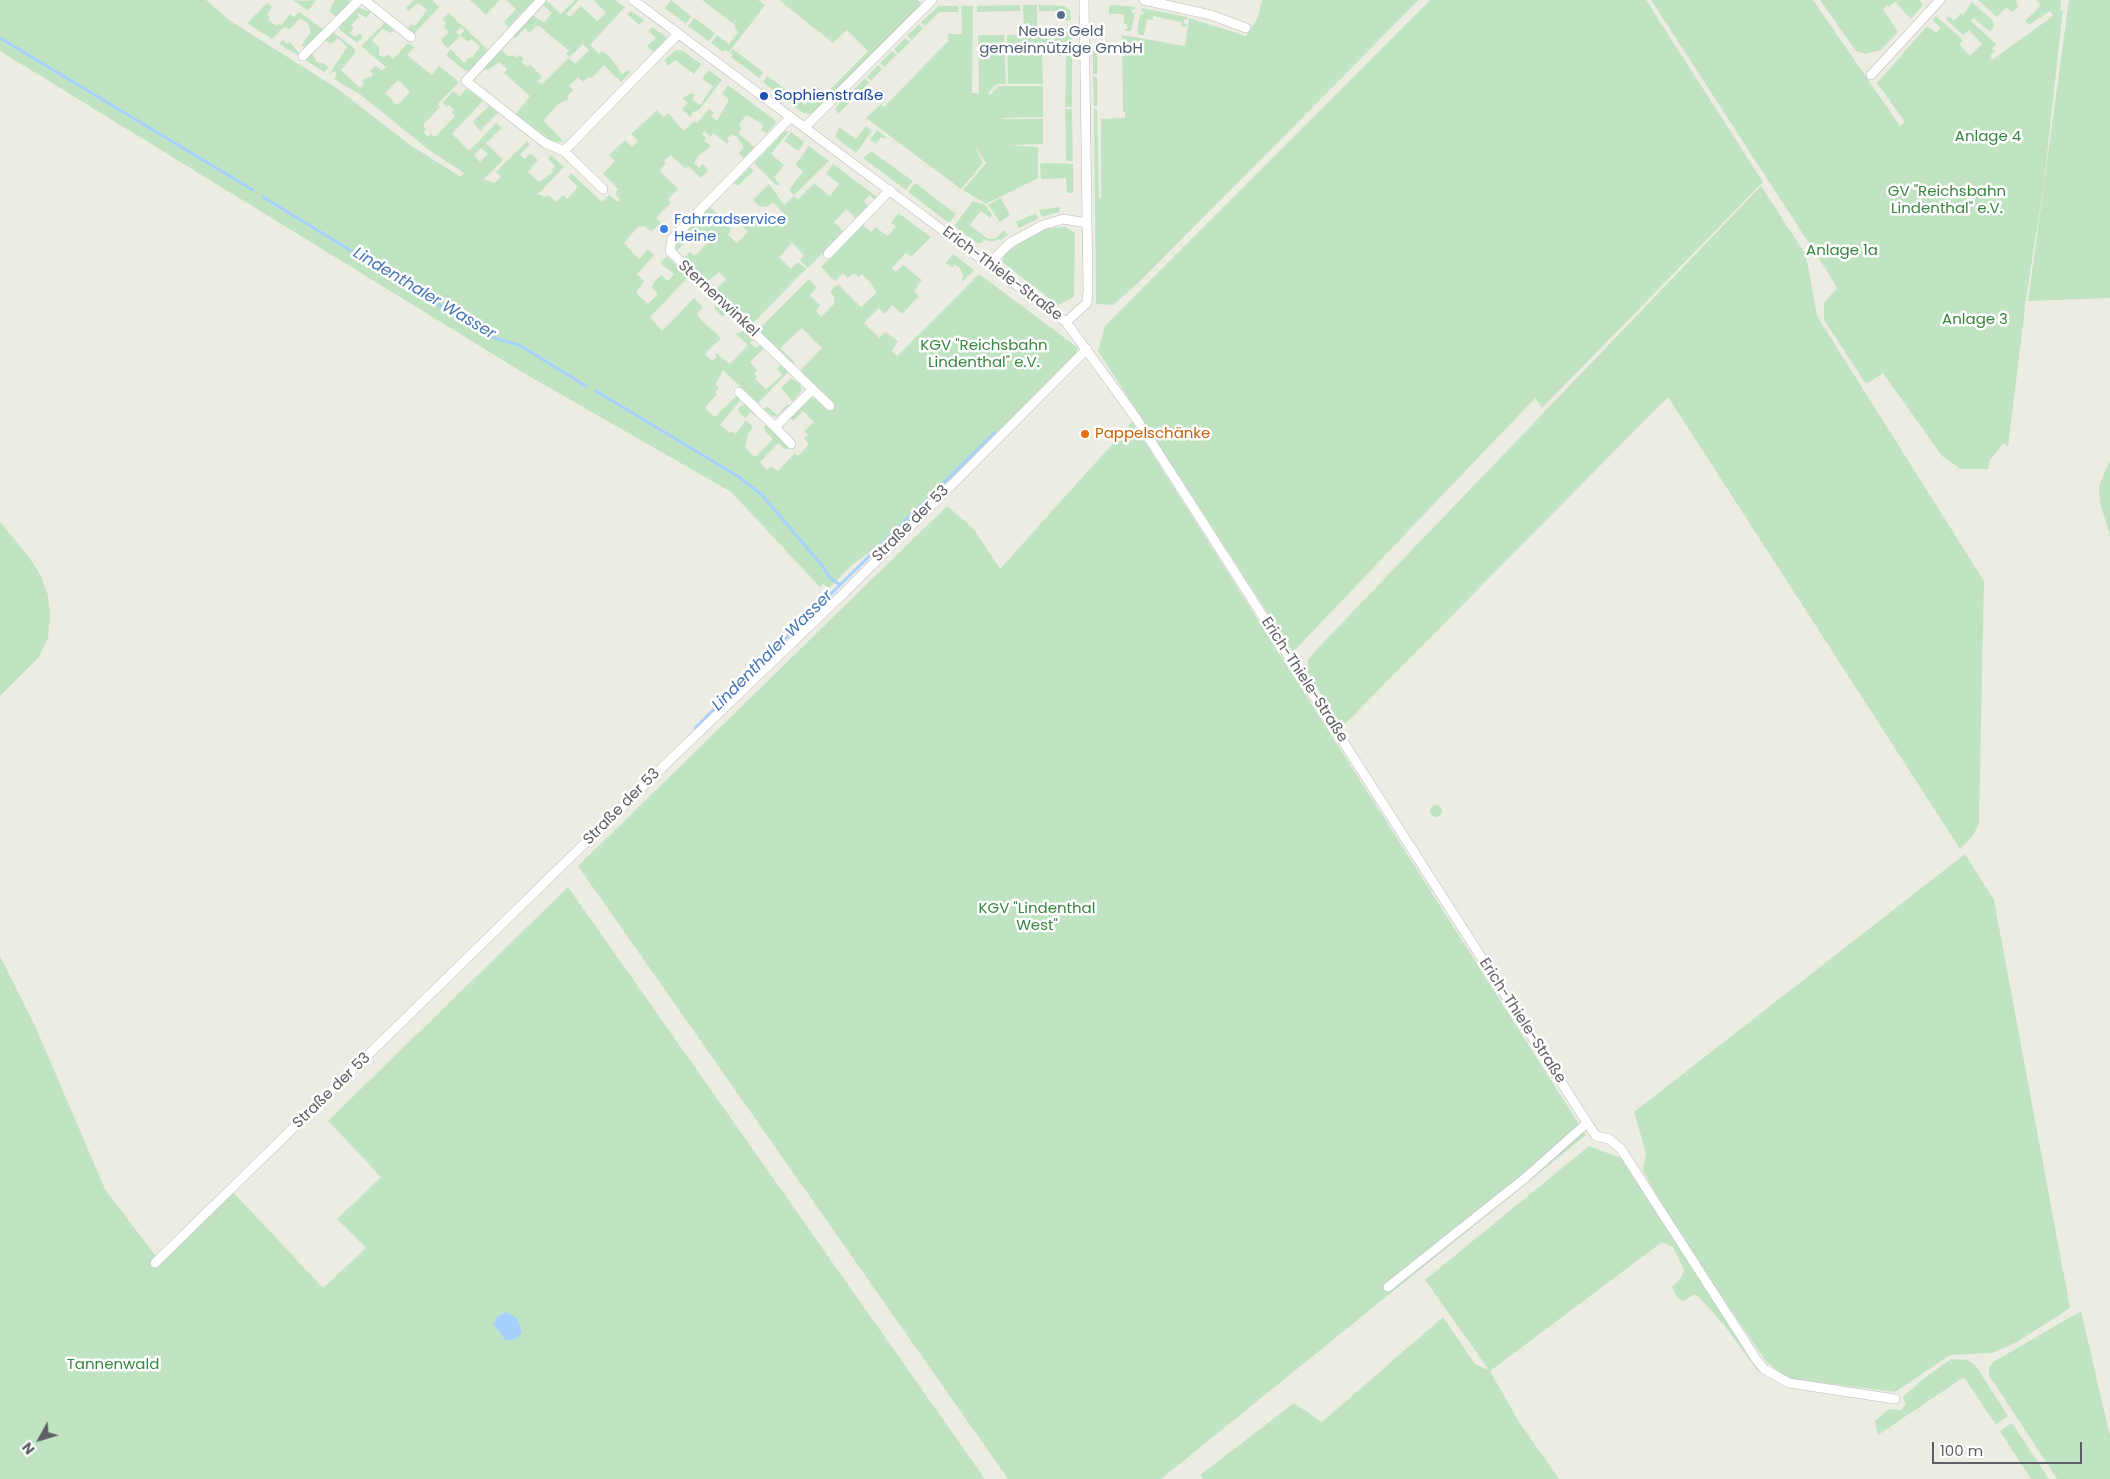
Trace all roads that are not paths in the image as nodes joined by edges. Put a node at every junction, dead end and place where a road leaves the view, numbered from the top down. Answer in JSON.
{"nodes":[{"id":1,"x":359,"y":0,"type":"edge"},
{"id":2,"x":364,"y":0,"type":"edge"},
{"id":3,"x":541,"y":0,"type":"edge"},
{"id":4,"x":633,"y":0,"type":"edge"},
{"id":5,"x":932,"y":0,"type":"edge"},
{"id":6,"x":1084,"y":0,"type":"edge"},
{"id":7,"x":1144,"y":0,"type":"edge"},
{"id":8,"x":1940,"y":0,"type":"edge"},
{"id":9,"x":1246,"y":28,"type":"dead end"},
{"id":10,"x":678,"y":34,"type":"junction"},
{"id":11,"x":411,"y":37,"type":"dead end"},
{"id":12,"x":304,"y":56,"type":"dead end"},
{"id":13,"x":1871,"y":75,"type":"dead end"},
{"id":14,"x":791,"y":117,"type":"junction"},
{"id":15,"x":805,"y":127,"type":"junction"},
{"id":16,"x":564,"y":151,"type":"junction"},
{"id":17,"x":603,"y":189,"type":"dead end"},
{"id":18,"x":890,"y":190,"type":"junction"},
{"id":19,"x":1087,"y":223,"type":"junction"},
{"id":20,"x":828,"y":254,"type":"dead end"},
{"id":21,"x":989,"y":264,"type":"junction"},
{"id":22,"x":1066,"y":322,"type":"junction"},
{"id":23,"x":1087,"y":349,"type":"junction"},
{"id":24,"x":812,"y":390,"type":"junction"},
{"id":25,"x":739,"y":392,"type":"dead end"},
{"id":26,"x":830,"y":406,"type":"dead end"},
{"id":27,"x":775,"y":427,"type":"junction"},
{"id":28,"x":791,"y":444,"type":"dead end"},
{"id":29,"x":1588,"y":1123,"type":"junction"},
{"id":30,"x":155,"y":1263,"type":"dead end"},
{"id":31,"x":1388,"y":1287,"type":"dead end"},
{"id":32,"x":1896,"y":1399,"type":"dead end"}],
"edges":[{"from":1,"to":12,"type":"street"},
{"from":2,"to":11,"type":"street"},
{"from":3,"to":16,"type":"street"},
{"from":4,"to":10,"type":"street","name":"Erich-Thiele-Straße"},
{"from":5,"to":15,"type":"street"},
{"from":6,"to":19,"type":"street"},
{"from":7,"to":9,"type":"street"},
{"from":8,"to":13,"type":"street"},
{"from":10,"to":14,"type":"street","name":"Erich-Thiele-Straße"},
{"from":10,"to":16,"type":"street"},
{"from":14,"to":15,"type":"street","name":"Erich-Thiele-Straße"},
{"from":14,"to":24,"type":"street","name":"Sternenwinkel"},
{"from":15,"to":18,"type":"street","name":"Erich-Thiele-Straße"},
{"from":16,"to":17,"type":"street"},
{"from":18,"to":20,"type":"street"},
{"from":18,"to":21,"type":"street","name":"Erich-Thiele-Straße"},
{"from":19,"to":21,"type":"street"},
{"from":19,"to":22,"type":"street"},
{"from":21,"to":22,"type":"street","name":"Erich-Thiele-Straße"},
{"from":22,"to":23,"type":"street","name":"Erich-Thiele-Straße"},
{"from":23,"to":29,"type":"street","name":"Erich-Thiele-Straße"},
{"from":23,"to":30,"type":"street","name":"Straße der 53"},
{"from":24,"to":26,"type":"street","name":"Sternenwinkel"},
{"from":24,"to":27,"type":"street"},
{"from":25,"to":27,"type":"street"},
{"from":27,"to":28,"type":"street"},
{"from":29,"to":31,"type":"street"},
{"from":29,"to":32,"type":"street","name":"Erich-Thiele-Straße"}]}
